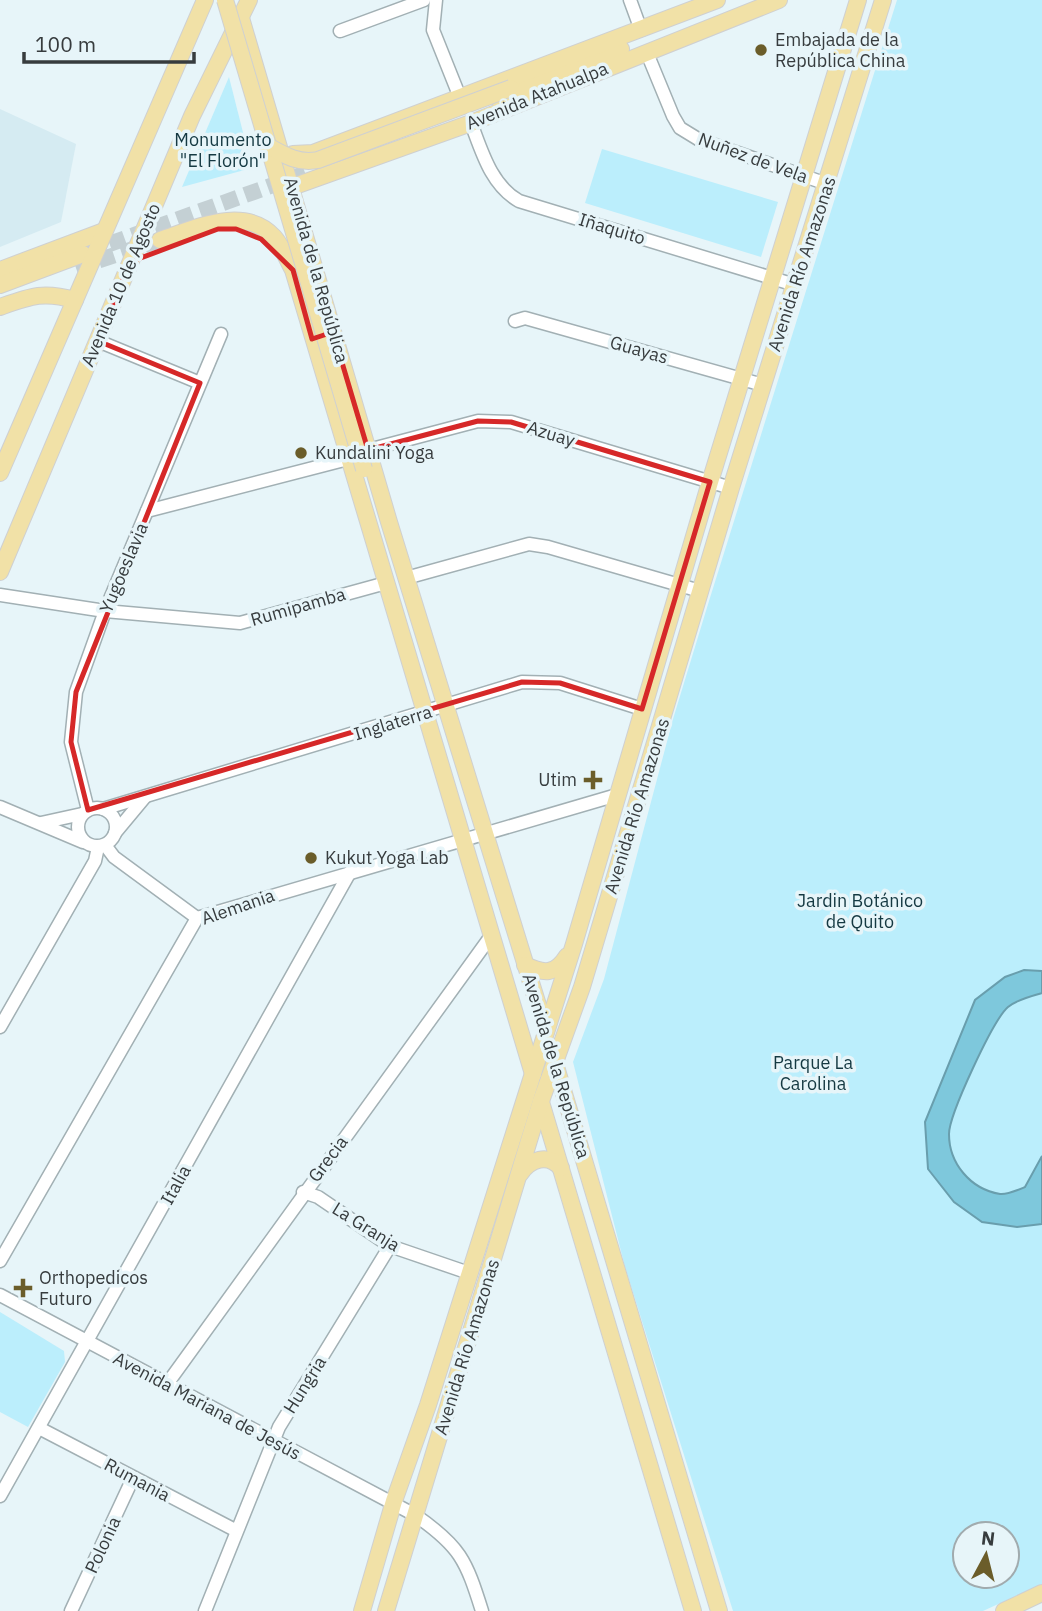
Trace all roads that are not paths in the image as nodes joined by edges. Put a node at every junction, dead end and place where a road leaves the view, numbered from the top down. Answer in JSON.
{"nodes":[{"id":1,"x":225,"y":0,"type":"edge"},
{"id":2,"x":249,"y":0,"type":"edge"},
{"id":3,"x":424,"y":0,"type":"edge"},
{"id":4,"x":436,"y":0,"type":"edge"},
{"id":5,"x":630,"y":0,"type":"edge"},
{"id":6,"x":779,"y":0,"type":"edge"},
{"id":7,"x":858,"y":0,"type":"edge"},
{"id":8,"x":883,"y":0,"type":"edge"},
{"id":9,"x":203,"y":2,"type":"edge"},
{"id":10,"x":712,"y":2,"type":"edge"},
{"id":11,"x":240,"y":18,"type":"junction"},
{"id":12,"x":641,"y":30,"type":"junction"},
{"id":13,"x":340,"y":31,"type":"dead end"},
{"id":14,"x":647,"y":52,"type":"junction"},
{"id":15,"x":565,"y":59,"type":"junction"},
{"id":16,"x":553,"y":89,"type":"junction"},
{"id":17,"x":514,"y":90,"type":"junction"},
{"id":18,"x":459,"y":95,"type":"junction"},
{"id":19,"x":471,"y":123,"type":"junction"},
{"id":20,"x":273,"y":146,"type":"junction"},
{"id":21,"x":312,"y":171,"type":"tunnel mouth"},
{"id":22,"x":803,"y":177,"type":"junction"},
{"id":23,"x":827,"y":184,"type":"junction"},
{"id":24,"x":292,"y":187,"type":"junction"},
{"id":25,"x":104,"y":231,"type":"junction"},
{"id":26,"x":160,"y":240,"type":"tunnel mouth"},
{"id":27,"x":130,"y":262,"type":"junction"},
{"id":28,"x":0,"y":270,"type":"edge"},
{"id":29,"x":293,"y":270,"type":"junction"},
{"id":30,"x":772,"y":278,"type":"junction"},
{"id":31,"x":0,"y":285,"type":"edge"},
{"id":32,"x":795,"y":285,"type":"junction"},
{"id":33,"x":0,"y":295,"type":"edge"},
{"id":34,"x":75,"y":300,"type":"junction"},
{"id":35,"x":0,"y":307,"type":"edge"},
{"id":36,"x":327,"y":310,"type":"junction"},
{"id":37,"x":307,"y":319,"type":"junction"},
{"id":38,"x":515,"y":321,"type":"dead end"},
{"id":39,"x":221,"y":334,"type":"dead end"},
{"id":40,"x":98,"y":341,"type":"junction"},
{"id":41,"x":338,"y":345,"type":"junction"},
{"id":42,"x":314,"y":347,"type":"junction"},
{"id":43,"x":742,"y":379,"type":"junction"},
{"id":44,"x":200,"y":383,"type":"junction"},
{"id":45,"x":763,"y":385,"type":"junction"},
{"id":46,"x":368,"y":450,"type":"junction"},
{"id":47,"x":4,"y":452,"type":"edge"},
{"id":48,"x":348,"y":459,"type":"junction"},
{"id":49,"x":364,"y":471,"type":"junction"},
{"id":50,"x":0,"y":473,"type":"edge"},
{"id":51,"x":710,"y":482,"type":"junction"},
{"id":52,"x":732,"y":488,"type":"junction"},
{"id":53,"x":147,"y":511,"type":"junction"},
{"id":54,"x":389,"y":522,"type":"junction"},
{"id":55,"x":371,"y":530,"type":"junction"},
{"id":56,"x":0,"y":572,"type":"edge"},
{"id":57,"x":406,"y":578,"type":"junction"},
{"id":58,"x":386,"y":583,"type":"junction"},
{"id":59,"x":680,"y":584,"type":"junction"},
{"id":60,"x":700,"y":591,"type":"junction"},
{"id":61,"x":0,"y":595,"type":"edge"},
{"id":62,"x":105,"y":611,"type":"junction"},
{"id":63,"x":446,"y":707,"type":"junction"},
{"id":64,"x":642,"y":709,"type":"junction"},
{"id":65,"x":425,"y":714,"type":"junction"},
{"id":66,"x":617,"y":795,"type":"junction"},
{"id":67,"x":145,"y":797,"type":"junction"},
{"id":68,"x":0,"y":807,"type":"edge"},
{"id":69,"x":103,"y":809,"type":"junction"},
{"id":70,"x":85,"y":812,"type":"junction"},
{"id":71,"x":40,"y":823,"type":"junction"},
{"id":72,"x":485,"y":832,"type":"junction"},
{"id":73,"x":115,"y":834,"type":"junction"},
{"id":74,"x":463,"y":839,"type":"junction"},
{"id":75,"x":83,"y":842,"type":"junction"},
{"id":76,"x":101,"y":846,"type":"junction"},
{"id":77,"x":350,"y":872,"type":"junction"},
{"id":78,"x":197,"y":918,"type":"junction"},
{"id":79,"x":491,"y":936,"type":"junction"},
{"id":80,"x":574,"y":944,"type":"junction"},
{"id":81,"x":525,"y":965,"type":"junction"},
{"id":82,"x":0,"y":1027,"type":"edge"},
{"id":83,"x":545,"y":1030,"type":"junction"},
{"id":84,"x":555,"y":1062,"type":"junction"},
{"id":85,"x":532,"y":1072,"type":"junction"},
{"id":86,"x":541,"y":1101,"type":"junction"},
{"id":87,"x":561,"y":1168,"type":"junction"},
{"id":88,"x":519,"y":1176,"type":"junction"},
{"id":89,"x":303,"y":1192,"type":"junction"},
{"id":90,"x":390,"y":1246,"type":"junction"},
{"id":91,"x":0,"y":1261,"type":"edge"},
{"id":92,"x":469,"y":1273,"type":"junction"},
{"id":93,"x":0,"y":1295,"type":"edge"},
{"id":94,"x":88,"y":1342,"type":"junction"},
{"id":95,"x":167,"y":1384,"type":"junction"},
{"id":96,"x":39,"y":1428,"type":"junction"},
{"id":97,"x":273,"y":1442,"type":"junction"},
{"id":98,"x":133,"y":1478,"type":"junction"},
{"id":99,"x":0,"y":1496,"type":"edge"},
{"id":100,"x":394,"y":1503,"type":"junction"},
{"id":101,"x":415,"y":1515,"type":"junction"},
{"id":102,"x":235,"y":1530,"type":"junction"},
{"id":103,"x":1042,"y":1593,"type":"edge"},
{"id":104,"x":71,"y":1611,"type":"edge"},
{"id":105,"x":205,"y":1611,"type":"edge"},
{"id":106,"x":362,"y":1611,"type":"edge"},
{"id":107,"x":387,"y":1611,"type":"edge"},
{"id":108,"x":482,"y":1611,"type":"edge"},
{"id":109,"x":693,"y":1611,"type":"edge"},
{"id":110,"x":719,"y":1611,"type":"edge"},
{"id":111,"x":1004,"y":1611,"type":"edge"}],
"edges":[{"from":1,"to":20,"type":"main road","name":"Avenida de la República","bridge":true},
{"from":2,"to":11,"type":"main road","name":"Avenida 10 de Agosto"},
{"from":3,"to":13,"type":"street"},
{"from":4,"to":18,"type":"street"},
{"from":5,"to":12,"type":"street"},
{"from":6,"to":14,"type":"main road","name":"Avenida Atahualpa"},
{"from":7,"to":22,"type":"main road","name":"Avenida Río Amazonas"},
{"from":8,"to":23,"type":"main road","name":"Avenida Río Amazonas"},
{"from":9,"to":25,"type":"main road","name":"Avenida 10 de Agosto"},
{"from":10,"to":12,"type":"main road","name":"Avenida Atahualpa"},
{"from":10,"to":17,"type":"main road"},
{"from":11,"to":20,"type":"main road","name":"Avenida de la República"},
{"from":11,"to":27,"type":"main road","name":"Avenida 10 de Agosto"},
{"from":12,"to":15,"type":"main road","name":"Avenida Atahualpa"},
{"from":14,"to":16,"type":"main road","name":"Avenida Atahualpa"},
{"from":14,"to":22,"type":"street","name":"Nuñez de Vela"},
{"from":15,"to":17,"type":"main road"},
{"from":15,"to":18,"type":"main road","name":"Avenida Atahualpa"},
{"from":16,"to":17,"type":"main road"},
{"from":16,"to":19,"type":"main road","name":"Avenida Atahualpa"},
{"from":17,"to":20,"type":"main road","bridge":true},
{"from":17,"to":21,"type":"main road","name":"Avenida Atahualpa"},
{"from":18,"to":20,"type":"main road","name":"Avenida Atahualpa"},
{"from":19,"to":24,"type":"main road","name":"Avenida Atahualpa"},
{"from":19,"to":30,"type":"street","name":"Iñaquito"},
{"from":20,"to":24,"type":"main road","name":"Avenida de la República"},
{"from":20,"to":49,"type":"main road","name":"Avenida de la República","bridge":true},
{"from":22,"to":23,"type":"street","name":"Nuñez de Vela"},
{"from":22,"to":30,"type":"main road","name":"Avenida Río Amazonas"},
{"from":23,"to":32,"type":"main road","name":"Avenida Río Amazonas"},
{"from":24,"to":36,"type":"main road","name":"Avenida de la República"},
{"from":25,"to":28,"type":"main road"},
{"from":25,"to":34,"type":"main road","name":"Avenida 10 de Agosto"},
{"from":26,"to":29,"type":"main road"},
{"from":27,"to":29,"type":"main road"},
{"from":27,"to":40,"type":"main road","name":"Avenida 10 de Agosto"},
{"from":29,"to":37,"type":"main road","name":"Avenida de la República"},
{"from":30,"to":32,"type":"street","name":"Iñaquito"},
{"from":30,"to":43,"type":"main road","name":"Avenida Río Amazonas"},
{"from":31,"to":33,"type":"main road"},
{"from":32,"to":45,"type":"main road","name":"Avenida Río Amazonas"},
{"from":34,"to":35,"type":"main road"},
{"from":34,"to":47,"type":"main road","name":"Avenida 10 de Agosto"},
{"from":36,"to":37,"type":"main road"},
{"from":36,"to":41,"type":"main road","name":"Avenida de la República"},
{"from":37,"to":42,"type":"main road","name":"Avenida de la República"},
{"from":38,"to":43,"type":"street","name":"Guayas"},
{"from":39,"to":44,"type":"street","name":"Yugoeslavia"},
{"from":40,"to":44,"type":"street"},
{"from":40,"to":56,"type":"main road","name":"Avenida 10 de Agosto"},
{"from":41,"to":42,"type":"main road"},
{"from":41,"to":46,"type":"main road","name":"Avenida de la República"},
{"from":42,"to":48,"type":"main road","name":"Avenida de la República"},
{"from":43,"to":45,"type":"street","name":"Guayas"},
{"from":43,"to":51,"type":"main road","name":"Avenida Río Amazonas"},
{"from":44,"to":53,"type":"street","name":"Yugoeslavia"},
{"from":45,"to":52,"type":"main road","name":"Avenida Río Amazonas"},
{"from":46,"to":51,"type":"street","name":"Azuay"},
{"from":46,"to":54,"type":"main road","name":"Avenida de la República"},
{"from":47,"to":50,"type":"main road","name":"Avenida 10 de Agosto"},
{"from":48,"to":53,"type":"street"},
{"from":48,"to":55,"type":"main road","name":"Avenida de la República"},
{"from":49,"to":54,"type":"main road","name":"Avenida de la República"},
{"from":49,"to":55,"type":"main road","name":"Avenida de la República"},
{"from":51,"to":52,"type":"street","name":"Azuay"},
{"from":51,"to":59,"type":"main road","name":"Avenida Río Amazonas"},
{"from":52,"to":60,"type":"main road","name":"Avenida Río Amazonas"},
{"from":53,"to":62,"type":"street","name":"Yugoeslavia"},
{"from":54,"to":57,"type":"main road","name":"Avenida de la República"},
{"from":55,"to":58,"type":"main road","name":"Avenida de la República"},
{"from":57,"to":59,"type":"street"},
{"from":57,"to":63,"type":"main road","name":"Avenida de la República"},
{"from":58,"to":62,"type":"street","name":"Rumipamba"},
{"from":58,"to":65,"type":"main road","name":"Avenida de la República"},
{"from":59,"to":60,"type":"street"},
{"from":59,"to":64,"type":"main road","name":"Avenida Río Amazonas"},
{"from":60,"to":84,"type":"main road","name":"Avenida Río Amazonas"},
{"from":61,"to":62,"type":"street","name":"Rumipamba"},
{"from":62,"to":70,"type":"street","name":"Yugoeslavia"},
{"from":63,"to":64,"type":"street","name":"Inglaterra"},
{"from":63,"to":65,"type":"street","name":"Inglaterra"},
{"from":63,"to":72,"type":"main road","name":"Avenida de la República"},
{"from":64,"to":66,"type":"main road","name":"Avenida Río Amazonas"},
{"from":65,"to":67,"type":"street","name":"Inglaterra"},
{"from":65,"to":74,"type":"main road","name":"Avenida de la República"},
{"from":66,"to":72,"type":"street","name":"Alemania"},
{"from":66,"to":80,"type":"main road","name":"Avenida Río Amazonas"},
{"from":67,"to":69,"type":"street","name":"Inglaterra"},
{"from":67,"to":73,"type":"street"},
{"from":68,"to":71,"type":"street"},
{"from":69,"to":70,"type":"street"},
{"from":69,"to":73,"type":"street"},
{"from":70,"to":71,"type":"street"},
{"from":70,"to":75,"type":"street"},
{"from":71,"to":75,"type":"street"},
{"from":72,"to":74,"type":"street","name":"Alemania"},
{"from":72,"to":81,"type":"main road","name":"Avenida de la República"},
{"from":73,"to":76,"type":"street"},
{"from":74,"to":77,"type":"street","name":"Alemania"},
{"from":74,"to":79,"type":"main road","name":"Avenida de la República"},
{"from":75,"to":76,"type":"street"},
{"from":76,"to":78,"type":"street"},
{"from":76,"to":82,"type":"street"},
{"from":77,"to":78,"type":"street","name":"Alemania"},
{"from":77,"to":94,"type":"street","name":"Italia"},
{"from":78,"to":91,"type":"street","name":"Alemania"},
{"from":79,"to":85,"type":"main road","name":"Avenida de la República"},
{"from":79,"to":89,"type":"street","name":"Grecia"},
{"from":80,"to":81,"type":"main road"},
{"from":80,"to":83,"type":"main road","name":"Avenida Río Amazonas"},
{"from":81,"to":83,"type":"main road","name":"Avenida de la República"},
{"from":83,"to":84,"type":"main road","name":"Avenida de la República"},
{"from":83,"to":85,"type":"main road","name":"Avenida Río Amazonas"},
{"from":84,"to":86,"type":"main road","name":"Avenida Río Amazonas"},
{"from":84,"to":110,"type":"main road","name":"Avenida de la República"},
{"from":85,"to":86,"type":"main road","name":"Avenida de la República"},
{"from":85,"to":92,"type":"main road","name":"Avenida Río Amazonas"},
{"from":86,"to":87,"type":"main road","name":"Avenida de la República"},
{"from":86,"to":88,"type":"main road","name":"Avenida Río Amazonas"},
{"from":87,"to":88,"type":"main road"},
{"from":87,"to":109,"type":"main road","name":"Avenida de la República"},
{"from":88,"to":101,"type":"main road","name":"Avenida Río Amazonas"},
{"from":89,"to":90,"type":"street","name":"La Granja"},
{"from":89,"to":95,"type":"street","name":"Grecia"},
{"from":90,"to":92,"type":"street","name":"La Granja"},
{"from":90,"to":97,"type":"street","name":"Hungria"},
{"from":92,"to":100,"type":"main road","name":"Avenida Río Amazonas"},
{"from":93,"to":94,"type":"street","name":"Avenida Mariana de Jesús"},
{"from":94,"to":95,"type":"street","name":"Avenida Mariana de Jesús"},
{"from":94,"to":96,"type":"street","name":"Italia"},
{"from":95,"to":97,"type":"street","name":"Avenida Mariana de Jesús"},
{"from":96,"to":98,"type":"street","name":"Rumania"},
{"from":96,"to":99,"type":"street","name":"Italia"},
{"from":97,"to":100,"type":"street","name":"Avenida Mariana de Jesús"},
{"from":97,"to":102,"type":"street","name":"Hungria"},
{"from":98,"to":102,"type":"street","name":"Rumania"},
{"from":98,"to":104,"type":"street","name":"Polonia"},
{"from":100,"to":101,"type":"street","name":"Avenida Mariana de Jesús"},
{"from":100,"to":106,"type":"main road","name":"Avenida Río Amazonas"},
{"from":101,"to":107,"type":"main road","name":"Avenida Río Amazonas"},
{"from":101,"to":108,"type":"street","name":"Avenida Mariana de Jesús"},
{"from":102,"to":105,"type":"street","name":"Hungria"},
{"from":103,"to":111,"type":"main road"}]}
